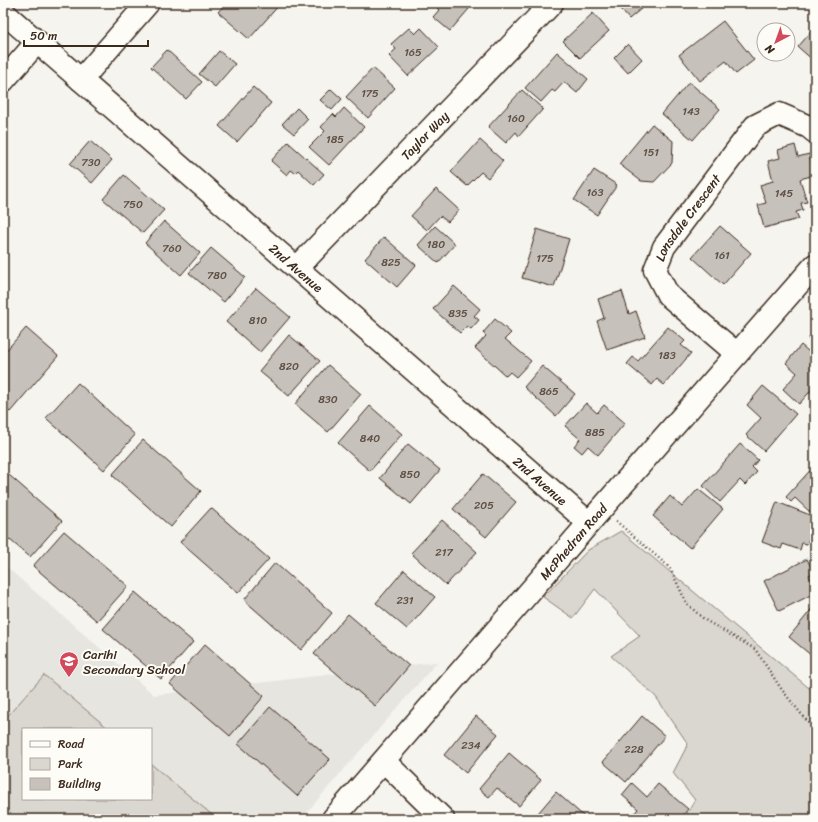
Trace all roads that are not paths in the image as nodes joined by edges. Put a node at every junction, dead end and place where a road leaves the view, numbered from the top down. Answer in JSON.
{"nodes":[{"id":1,"x":148,"y":3,"type":"edge"},
{"id":2,"x":552,"y":3,"type":"edge"},
{"id":3,"x":3,"y":12,"type":"edge"},
{"id":4,"x":37,"y":42,"type":"junction"},
{"id":5,"x":81,"y":80,"type":"junction"},
{"id":6,"x":3,"y":82,"type":"edge"},
{"id":7,"x":815,"y":132,"type":"edge"},
{"id":8,"x":815,"y":265,"type":"edge"},
{"id":9,"x":297,"y":268,"type":"junction"},
{"id":10,"x":737,"y":354,"type":"junction"},
{"id":11,"x":595,"y":516,"type":"junction"},
{"id":12,"x":384,"y":761,"type":"junction"},
{"id":13,"x":333,"y":819,"type":"edge"},
{"id":14,"x":443,"y":819,"type":"edge"}],
"edges":[{"from":1,"to":5,"type":"street"},
{"from":2,"to":9,"type":"street","name":"Taylor Way"},
{"from":3,"to":4,"type":"street","name":"2nd Avenue"},
{"from":4,"to":5,"type":"street","name":"2nd Avenue"},
{"from":4,"to":6,"type":"street"},
{"from":5,"to":9,"type":"street","name":"2nd Avenue"},
{"from":7,"to":10,"type":"street","name":"Lonsdale Crescent"},
{"from":8,"to":10,"type":"street","name":"McPhedran Road"},
{"from":9,"to":11,"type":"street","name":"2nd Avenue"},
{"from":10,"to":11,"type":"street","name":"McPhedran Road"},
{"from":11,"to":12,"type":"street","name":"McPhedran Road"},
{"from":12,"to":13,"type":"street","name":"McPhedran Road"},
{"from":12,"to":14,"type":"street"}]}
